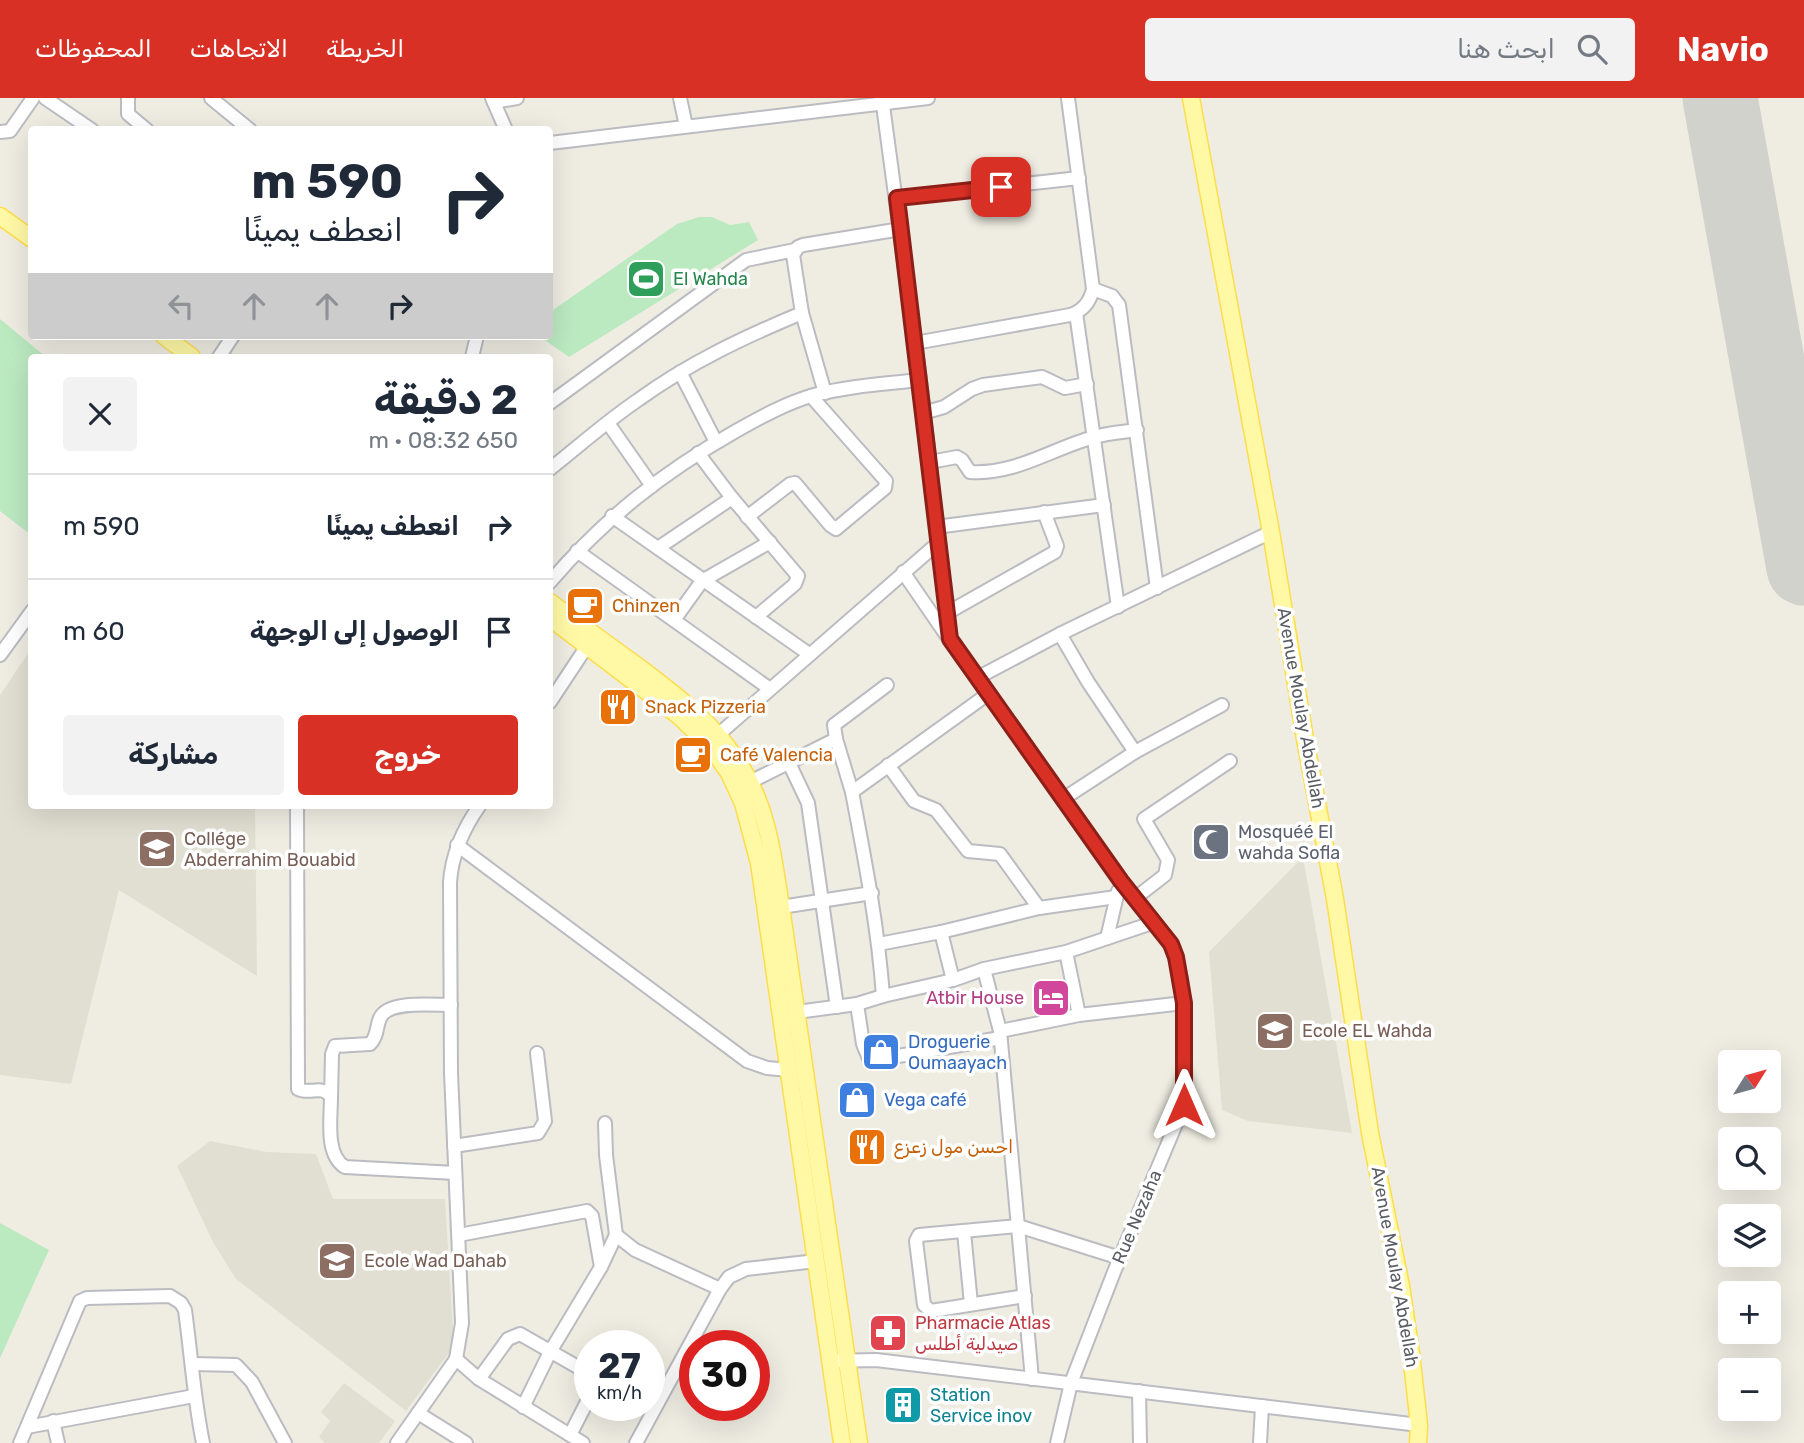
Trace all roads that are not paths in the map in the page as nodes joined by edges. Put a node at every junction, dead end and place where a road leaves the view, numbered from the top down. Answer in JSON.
{"nodes":[{"id":1,"x":33,"y":98,"type":"edge"},
{"id":2,"x":45,"y":98,"type":"edge"},
{"id":3,"x":128,"y":98,"type":"edge"},
{"id":4,"x":211,"y":98,"type":"edge"},
{"id":5,"x":517,"y":98,"type":"edge"},
{"id":6,"x":680,"y":98,"type":"edge"},
{"id":7,"x":928,"y":98,"type":"edge"},
{"id":8,"x":1068,"y":98,"type":"edge"},
{"id":9,"x":1191,"y":98,"type":"edge"},
{"id":10,"x":493,"y":100,"type":"edge"},
{"id":11,"x":883,"y":100,"type":"edge"},
{"id":12,"x":86,"y":126,"type":"edge"},
{"id":13,"x":142,"y":126,"type":"edge"},
{"id":14,"x":245,"y":126,"type":"edge"},
{"id":15,"x":504,"y":126,"type":"edge"},
{"id":16,"x":685,"y":127,"type":"junction"},
{"id":17,"x":0,"y":132,"type":"edge"},
{"id":18,"x":553,"y":143,"type":"edge"},
{"id":19,"x":1079,"y":178,"type":"junction"},
{"id":20,"x":897,"y":198,"type":"junction"},
{"id":21,"x":0,"y":216,"type":"edge"},
{"id":22,"x":901,"y":229,"type":"junction"},
{"id":23,"x":28,"y":236,"type":"edge"},
{"id":24,"x":795,"y":250,"type":"junction"},
{"id":25,"x":1093,"y":289,"type":"junction"},
{"id":26,"x":803,"y":313,"type":"junction"},
{"id":27,"x":1076,"y":313,"type":"junction"},
{"id":28,"x":169,"y":340,"type":"edge"},
{"id":29,"x":915,"y":342,"type":"junction"},
{"id":30,"x":188,"y":354,"type":"edge"},
{"id":31,"x":680,"y":372,"type":"junction"},
{"id":32,"x":920,"y":380,"type":"junction"},
{"id":33,"x":1087,"y":384,"type":"junction"},
{"id":34,"x":825,"y":393,"type":"junction"},
{"id":35,"x":811,"y":396,"type":"junction"},
{"id":36,"x":553,"y":401,"type":"edge"},
{"id":37,"x":923,"y":413,"type":"junction"},
{"id":38,"x":608,"y":423,"type":"junction"},
{"id":39,"x":1137,"y":430,"type":"junction"},
{"id":40,"x":1095,"y":437,"type":"junction"},
{"id":41,"x":716,"y":442,"type":"junction"},
{"id":42,"x":698,"y":453,"type":"junction"},
{"id":43,"x":930,"y":462,"type":"junction"},
{"id":44,"x":553,"y":467,"type":"edge"},
{"id":45,"x":652,"y":486,"type":"junction"},
{"id":46,"x":732,"y":498,"type":"junction"},
{"id":47,"x":1104,"y":505,"type":"junction"},
{"id":48,"x":1044,"y":512,"type":"junction"},
{"id":49,"x":612,"y":516,"type":"junction"},
{"id":50,"x":747,"y":517,"type":"junction"},
{"id":51,"x":936,"y":527,"type":"junction"},
{"id":52,"x":1271,"y":532,"type":"junction"},
{"id":53,"x":770,"y":542,"type":"junction"},
{"id":54,"x":938,"y":543,"type":"junction"},
{"id":55,"x":658,"y":548,"type":"junction"},
{"id":56,"x":577,"y":551,"type":"junction"},
{"id":57,"x":904,"y":572,"type":"junction"},
{"id":58,"x":553,"y":579,"type":"edge"},
{"id":59,"x":702,"y":581,"type":"junction"},
{"id":60,"x":1157,"y":588,"type":"junction"},
{"id":61,"x":553,"y":604,"type":"edge"},
{"id":62,"x":1118,"y":607,"type":"junction"},
{"id":63,"x":947,"y":613,"type":"junction"},
{"id":64,"x":28,"y":616,"type":"edge"},
{"id":65,"x":756,"y":617,"type":"junction"},
{"id":66,"x":553,"y":620,"type":"edge"},
{"id":67,"x":674,"y":620,"type":"junction"},
{"id":68,"x":1059,"y":634,"type":"junction"},
{"id":69,"x":950,"y":639,"type":"junction"},
{"id":70,"x":587,"y":646,"type":"junction"},
{"id":71,"x":809,"y":654,"type":"junction"},
{"id":72,"x":0,"y":655,"type":"edge"},
{"id":73,"x":977,"y":678,"type":"junction"},
{"id":74,"x":887,"y":685,"type":"dead end"},
{"id":75,"x":770,"y":688,"type":"junction"},
{"id":76,"x":989,"y":694,"type":"junction"},
{"id":77,"x":553,"y":697,"type":"edge"},
{"id":78,"x":1222,"y":705,"type":"dead end"},
{"id":79,"x":719,"y":734,"type":"junction"},
{"id":80,"x":836,"y":739,"type":"junction"},
{"id":81,"x":1135,"y":752,"type":"junction"},
{"id":82,"x":1230,"y":761,"type":"dead end"},
{"id":83,"x":789,"y":763,"type":"junction"},
{"id":84,"x":888,"y":765,"type":"junction"},
{"id":85,"x":750,"y":782,"type":"junction"},
{"id":86,"x":852,"y":792,"type":"junction"},
{"id":87,"x":1063,"y":799,"type":"junction"},
{"id":88,"x":297,"y":809,"type":"edge"},
{"id":89,"x":478,"y":809,"type":"edge"},
{"id":90,"x":457,"y":845,"type":"junction"},
{"id":91,"x":1121,"y":881,"type":"junction"},
{"id":92,"x":872,"y":893,"type":"junction"},
{"id":93,"x":1116,"y":897,"type":"junction"},
{"id":94,"x":1134,"y":899,"type":"junction"},
{"id":95,"x":822,"y":901,"type":"junction"},
{"id":96,"x":781,"y":907,"type":"junction"},
{"id":97,"x":1040,"y":908,"type":"junction"},
{"id":98,"x":1152,"y":923,"type":"junction"},
{"id":99,"x":941,"y":932,"type":"junction"},
{"id":100,"x":1107,"y":938,"type":"junction"},
{"id":101,"x":879,"y":944,"type":"junction"},
{"id":102,"x":1066,"y":952,"type":"junction"},
{"id":103,"x":984,"y":969,"type":"junction"},
{"id":104,"x":953,"y":980,"type":"junction"},
{"id":105,"x":883,"y":996,"type":"junction"},
{"id":106,"x":1184,"y":1003,"type":"junction"},
{"id":107,"x":857,"y":1004,"type":"junction"},
{"id":108,"x":451,"y":1005,"type":"junction"},
{"id":109,"x":837,"y":1007,"type":"junction"},
{"id":110,"x":1079,"y":1015,"type":"junction"},
{"id":111,"x":791,"y":1016,"type":"junction"},
{"id":112,"x":1000,"y":1035,"type":"junction"},
{"id":113,"x":537,"y":1053,"type":"dead end"},
{"id":114,"x":789,"y":1070,"type":"junction"},
{"id":115,"x":331,"y":1097,"type":"junction"},
{"id":116,"x":605,"y":1124,"type":"dead end"},
{"id":117,"x":454,"y":1146,"type":"junction"},
{"id":118,"x":455,"y":1173,"type":"junction"},
{"id":119,"x":1018,"y":1226,"type":"junction"},
{"id":120,"x":964,"y":1231,"type":"junction"},
{"id":121,"x":617,"y":1235,"type":"junction"},
{"id":122,"x":459,"y":1236,"type":"junction"},
{"id":123,"x":1120,"y":1258,"type":"junction"},
{"id":124,"x":816,"y":1261,"type":"junction"},
{"id":125,"x":601,"y":1267,"type":"junction"},
{"id":126,"x":720,"y":1289,"type":"junction"},
{"id":127,"x":1025,"y":1296,"type":"junction"},
{"id":128,"x":971,"y":1304,"type":"junction"},
{"id":129,"x":550,"y":1352,"type":"junction"},
{"id":130,"x":456,"y":1359,"type":"junction"},
{"id":131,"x":838,"y":1360,"type":"junction"},
{"id":132,"x":193,"y":1364,"type":"junction"},
{"id":133,"x":574,"y":1365,"type":"edge"},
{"id":134,"x":479,"y":1379,"type":"junction"},
{"id":135,"x":1032,"y":1379,"type":"junction"},
{"id":136,"x":665,"y":1383,"type":"edge"},
{"id":137,"x":1071,"y":1383,"type":"junction"},
{"id":138,"x":1139,"y":1391,"type":"junction"},
{"id":139,"x":194,"y":1396,"type":"junction"},
{"id":140,"x":1262,"y":1406,"type":"junction"},
{"id":141,"x":523,"y":1407,"type":"junction"},
{"id":142,"x":418,"y":1413,"type":"junction"},
{"id":143,"x":53,"y":1421,"type":"junction"},
{"id":144,"x":577,"y":1421,"type":"edge"},
{"id":145,"x":645,"y":1421,"type":"edge"},
{"id":146,"x":1419,"y":1425,"type":"junction"},
{"id":147,"x":27,"y":1427,"type":"junction"},
{"id":148,"x":570,"y":1435,"type":"junction"},
{"id":149,"x":20,"y":1443,"type":"edge"},
{"id":150,"x":58,"y":1443,"type":"edge"},
{"id":151,"x":203,"y":1443,"type":"edge"},
{"id":152,"x":285,"y":1443,"type":"edge"},
{"id":153,"x":397,"y":1443,"type":"edge"},
{"id":154,"x":466,"y":1443,"type":"edge"},
{"id":155,"x":583,"y":1443,"type":"edge"},
{"id":156,"x":636,"y":1443,"type":"edge"},
{"id":157,"x":842,"y":1443,"type":"edge"},
{"id":158,"x":859,"y":1443,"type":"edge"},
{"id":159,"x":1057,"y":1443,"type":"edge"},
{"id":160,"x":1140,"y":1443,"type":"edge"},
{"id":161,"x":1261,"y":1443,"type":"edge"},
{"id":162,"x":1419,"y":1443,"type":"edge"}],
"edges":[{"from":1,"to":17,"type":"street"},
{"from":2,"to":12,"type":"street"},
{"from":3,"to":13,"type":"street"},
{"from":4,"to":14,"type":"street"},
{"from":5,"to":10,"type":"street"},
{"from":6,"to":16,"type":"street"},
{"from":7,"to":11,"type":"street"},
{"from":8,"to":19,"type":"street"},
{"from":9,"to":52,"type":"main road","name":"Avenue Moulay Abdellah"},
{"from":10,"to":15,"type":"street"},
{"from":11,"to":16,"type":"street"},
{"from":11,"to":20,"type":"street","name":"Rue Nezaha"},
{"from":16,"to":18,"type":"street"},
{"from":19,"to":20,"type":"street"},
{"from":19,"to":25,"type":"street"},
{"from":20,"to":22,"type":"street","name":"Rue Nezaha"},
{"from":21,"to":23,"type":"main road"},
{"from":22,"to":24,"type":"street"},
{"from":22,"to":29,"type":"street","name":"Rue Nezaha"},
{"from":24,"to":26,"type":"street"},
{"from":24,"to":36,"type":"street"},
{"from":25,"to":27,"type":"street"},
{"from":25,"to":39,"type":"street"},
{"from":26,"to":31,"type":"street"},
{"from":26,"to":34,"type":"street"},
{"from":27,"to":29,"type":"street"},
{"from":27,"to":33,"type":"street"},
{"from":28,"to":30,"type":"main road"},
{"from":29,"to":32,"type":"street","name":"Rue Nezaha"},
{"from":31,"to":38,"type":"street"},
{"from":31,"to":41,"type":"street"},
{"from":32,"to":34,"type":"street"},
{"from":32,"to":37,"type":"street","name":"Rue Nezaha"},
{"from":33,"to":37,"type":"street"},
{"from":33,"to":40,"type":"street"},
{"from":34,"to":35,"type":"street"},
{"from":35,"to":41,"type":"street"},
{"from":35,"to":50,"type":"street"},
{"from":37,"to":43,"type":"street","name":"Rue Nezaha"},
{"from":38,"to":44,"type":"street"},
{"from":38,"to":45,"type":"street"},
{"from":39,"to":40,"type":"street"},
{"from":39,"to":60,"type":"street"},
{"from":40,"to":43,"type":"street"},
{"from":40,"to":47,"type":"street"},
{"from":41,"to":42,"type":"street"},
{"from":42,"to":45,"type":"street"},
{"from":42,"to":46,"type":"street"},
{"from":43,"to":51,"type":"street","name":"Rue Nezaha"},
{"from":45,"to":49,"type":"street"},
{"from":46,"to":50,"type":"street"},
{"from":46,"to":55,"type":"street"},
{"from":47,"to":48,"type":"street"},
{"from":47,"to":62,"type":"street"},
{"from":48,"to":51,"type":"street"},
{"from":48,"to":63,"type":"street"},
{"from":49,"to":55,"type":"street"},
{"from":49,"to":56,"type":"street"},
{"from":50,"to":53,"type":"street"},
{"from":51,"to":54,"type":"street","name":"Rue Nezaha"},
{"from":52,"to":60,"type":"street"},
{"from":52,"to":146,"type":"main road","name":"Avenue Moulay Abdellah"},
{"from":53,"to":59,"type":"street"},
{"from":53,"to":65,"type":"street"},
{"from":54,"to":57,"type":"street"},
{"from":54,"to":63,"type":"street","name":"Rue Nezaha"},
{"from":55,"to":59,"type":"street"},
{"from":56,"to":58,"type":"street"},
{"from":56,"to":67,"type":"street"},
{"from":57,"to":69,"type":"street"},
{"from":57,"to":71,"type":"street"},
{"from":59,"to":65,"type":"street"},
{"from":59,"to":67,"type":"street"},
{"from":60,"to":62,"type":"street"},
{"from":61,"to":79,"type":"main road"},
{"from":62,"to":68,"type":"street"},
{"from":63,"to":69,"type":"street","name":"Rue Nezaha"},
{"from":64,"to":72,"type":"street"},
{"from":65,"to":71,"type":"street"},
{"from":66,"to":70,"type":"main road"},
{"from":67,"to":75,"type":"street"},
{"from":68,"to":73,"type":"street"},
{"from":68,"to":81,"type":"street"},
{"from":69,"to":73,"type":"street","name":"Rue Nezaha"},
{"from":70,"to":77,"type":"street"},
{"from":70,"to":111,"type":"main road"},
{"from":71,"to":75,"type":"street"},
{"from":73,"to":76,"type":"street","name":"Rue Nezaha"},
{"from":74,"to":80,"type":"street"},
{"from":75,"to":79,"type":"street"},
{"from":76,"to":84,"type":"street"},
{"from":76,"to":87,"type":"street","name":"Rue Nezaha"},
{"from":78,"to":81,"type":"street"},
{"from":79,"to":85,"type":"main road"},
{"from":80,"to":83,"type":"street"},
{"from":80,"to":86,"type":"street"},
{"from":81,"to":87,"type":"street"},
{"from":82,"to":94,"type":"street"},
{"from":83,"to":85,"type":"street"},
{"from":83,"to":95,"type":"street"},
{"from":84,"to":86,"type":"street"},
{"from":84,"to":97,"type":"street"},
{"from":85,"to":96,"type":"main road"},
{"from":86,"to":92,"type":"street"},
{"from":87,"to":91,"type":"street","name":"Rue Nezaha"},
{"from":88,"to":115,"type":"street"},
{"from":89,"to":90,"type":"street"},
{"from":90,"to":108,"type":"street"},
{"from":90,"to":114,"type":"street"},
{"from":91,"to":93,"type":"street"},
{"from":91,"to":94,"type":"street","name":"Rue Nezaha"},
{"from":92,"to":95,"type":"street"},
{"from":92,"to":101,"type":"street"},
{"from":93,"to":97,"type":"street"},
{"from":93,"to":100,"type":"street"},
{"from":94,"to":98,"type":"street","name":"Rue Nezaha"},
{"from":95,"to":96,"type":"street"},
{"from":95,"to":109,"type":"street"},
{"from":96,"to":111,"type":"main road"},
{"from":97,"to":99,"type":"street"},
{"from":98,"to":100,"type":"street"},
{"from":98,"to":106,"type":"street","name":"Rue Nezaha"},
{"from":99,"to":101,"type":"street"},
{"from":99,"to":104,"type":"street"},
{"from":100,"to":102,"type":"street"},
{"from":101,"to":105,"type":"street"},
{"from":102,"to":103,"type":"street"},
{"from":102,"to":110,"type":"street"},
{"from":103,"to":104,"type":"street"},
{"from":103,"to":112,"type":"street"},
{"from":104,"to":105,"type":"street"},
{"from":105,"to":107,"type":"street"},
{"from":106,"to":110,"type":"street"},
{"from":106,"to":123,"type":"street","name":"Rue Nezaha"},
{"from":107,"to":109,"type":"street"},
{"from":107,"to":112,"type":"street"},
{"from":108,"to":115,"type":"street"},
{"from":108,"to":117,"type":"street"},
{"from":109,"to":111,"type":"street"},
{"from":110,"to":112,"type":"street"},
{"from":111,"to":114,"type":"main road"},
{"from":111,"to":131,"type":"main road"},
{"from":112,"to":119,"type":"street"},
{"from":113,"to":117,"type":"street"},
{"from":114,"to":124,"type":"main road"},
{"from":115,"to":118,"type":"street"},
{"from":116,"to":121,"type":"street"},
{"from":117,"to":118,"type":"street"},
{"from":118,"to":122,"type":"street"},
{"from":119,"to":120,"type":"street"},
{"from":119,"to":123,"type":"street"},
{"from":119,"to":127,"type":"street"},
{"from":120,"to":128,"type":"street"},
{"from":120,"to":128,"type":"street"},
{"from":121,"to":125,"type":"street"},
{"from":121,"to":126,"type":"street"},
{"from":122,"to":125,"type":"street"},
{"from":122,"to":130,"type":"street"},
{"from":123,"to":137,"type":"street","name":"Rue Nezaha"},
{"from":124,"to":126,"type":"street"},
{"from":124,"to":131,"type":"main road"},
{"from":125,"to":129,"type":"street"},
{"from":126,"to":136,"type":"street"},
{"from":127,"to":128,"type":"street"},
{"from":127,"to":135,"type":"street"},
{"from":129,"to":133,"type":"street"},
{"from":129,"to":134,"type":"street"},
{"from":129,"to":141,"type":"street"},
{"from":130,"to":134,"type":"street"},
{"from":130,"to":142,"type":"street"},
{"from":131,"to":135,"type":"street"},
{"from":131,"to":157,"type":"main road"},
{"from":131,"to":158,"type":"main road"},
{"from":132,"to":139,"type":"street"},
{"from":132,"to":147,"type":"street"},
{"from":132,"to":152,"type":"street"},
{"from":134,"to":141,"type":"street"},
{"from":135,"to":137,"type":"street"},
{"from":137,"to":138,"type":"street"},
{"from":137,"to":159,"type":"street","name":"Rue Nezaha"},
{"from":138,"to":140,"type":"street"},
{"from":138,"to":160,"type":"street"},
{"from":139,"to":143,"type":"street"},
{"from":139,"to":151,"type":"street"},
{"from":140,"to":146,"type":"street"},
{"from":140,"to":161,"type":"street"},
{"from":141,"to":148,"type":"street"},
{"from":142,"to":153,"type":"street"},
{"from":142,"to":154,"type":"street"},
{"from":143,"to":147,"type":"street"},
{"from":143,"to":150,"type":"street"},
{"from":144,"to":148,"type":"street"},
{"from":145,"to":156,"type":"street"},
{"from":146,"to":162,"type":"main road","name":"Avenue Moulay Abdellah"},
{"from":147,"to":149,"type":"street"},
{"from":148,"to":155,"type":"street"}]}
